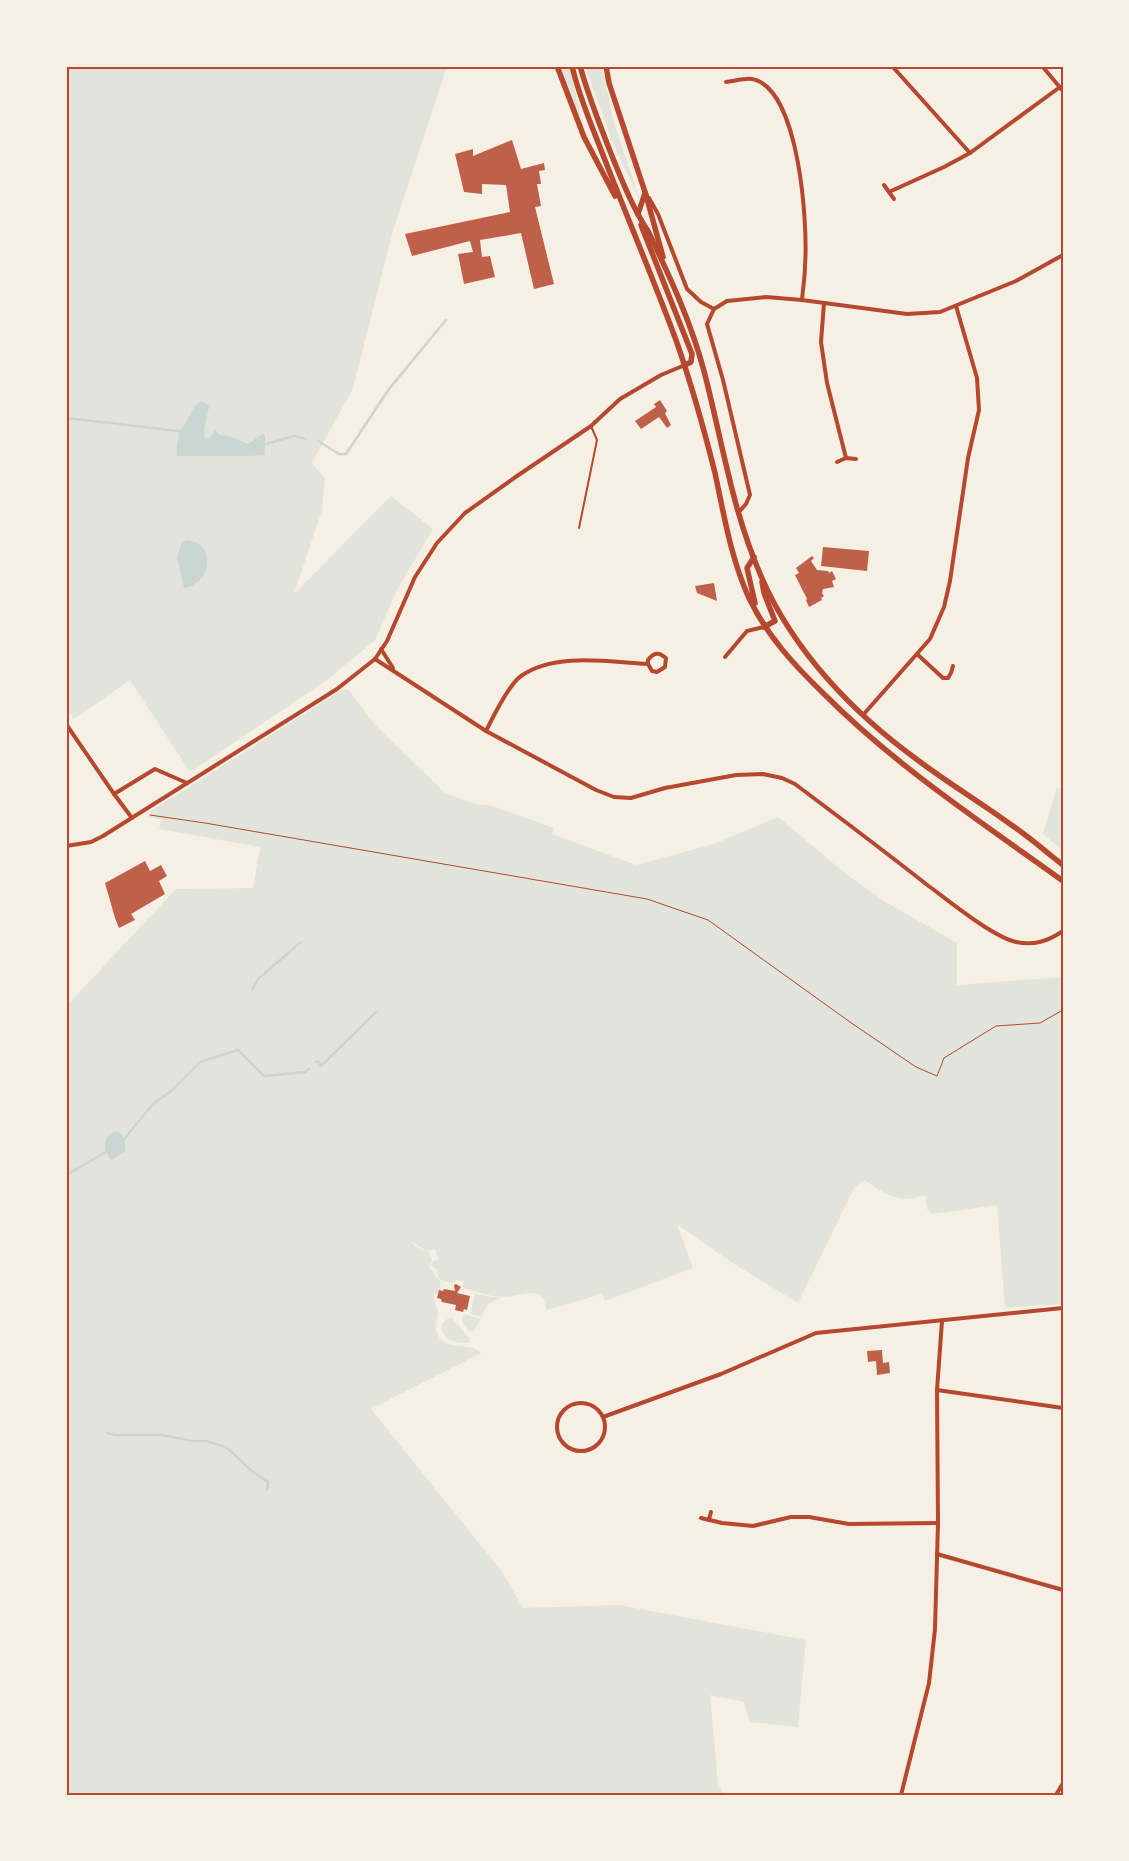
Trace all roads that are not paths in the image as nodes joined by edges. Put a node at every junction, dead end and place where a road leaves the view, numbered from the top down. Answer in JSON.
{"nodes":[{"id":1,"x":557,"y":66,"type":"edge"},
{"id":2,"x":572,"y":66,"type":"edge"},
{"id":3,"x":580,"y":66,"type":"edge"},
{"id":4,"x":606,"y":66,"type":"edge"},
{"id":5,"x":892,"y":66,"type":"edge"},
{"id":6,"x":1042,"y":66,"type":"edge"},
{"id":7,"x":726,"y":82,"type":"dead end"},
{"id":8,"x":1061,"y":89,"type":"edge"},
{"id":9,"x":970,"y":153,"type":"junction"},
{"id":10,"x":884,"y":185,"type":"dead end"},
{"id":11,"x":889,"y":192,"type":"junction"},
{"id":12,"x":646,"y":193,"type":"junction"},
{"id":13,"x":894,"y":199,"type":"dead end"},
{"id":14,"x":639,"y":217,"type":"junction"},
{"id":15,"x":628,"y":220,"type":"junction"},
{"id":16,"x":1063,"y":255,"type":"edge"},
{"id":17,"x":667,"y":271,"type":"junction"},
{"id":18,"x":802,"y":300,"type":"junction"},
{"id":19,"x":824,"y":303,"type":"junction"},
{"id":20,"x":956,"y":306,"type":"junction"},
{"id":21,"x":714,"y":309,"type":"junction"},
{"id":22,"x":684,"y":365,"type":"junction"},
{"id":23,"x":591,"y":426,"type":"junction"},
{"id":24,"x":846,"y":458,"type":"junction"},
{"id":25,"x":856,"y":459,"type":"dead end"},
{"id":26,"x":837,"y":462,"type":"dead end"},
{"id":27,"x":738,"y":513,"type":"junction"},
{"id":28,"x":579,"y":528,"type":"dead end"},
{"id":29,"x":754,"y":557,"type":"junction"},
{"id":30,"x":762,"y":577,"type":"junction"},
{"id":31,"x":758,"y":614,"type":"junction"},
{"id":32,"x":764,"y":627,"type":"junction"},
{"id":33,"x":381,"y":649,"type":"junction"},
{"id":34,"x":917,"y":654,"type":"junction"},
{"id":35,"x":725,"y":658,"type":"dead end"},
{"id":36,"x":374,"y":659,"type":"junction"},
{"id":37,"x":648,"y":664,"type":"junction"},
{"id":38,"x":953,"y":666,"type":"dead end"},
{"id":39,"x":393,"y":670,"type":"junction"},
{"id":40,"x":863,"y":715,"type":"junction"},
{"id":41,"x":66,"y":724,"type":"edge"},
{"id":42,"x":486,"y":730,"type":"junction"},
{"id":43,"x":186,"y":783,"type":"junction"},
{"id":44,"x":114,"y":794,"type":"junction"},
{"id":45,"x":132,"y":818,"type":"junction"},
{"id":46,"x":66,"y":846,"type":"edge"},
{"id":47,"x":1063,"y":865,"type":"edge"},
{"id":48,"x":1063,"y":881,"type":"edge"},
{"id":49,"x":1063,"y":931,"type":"edge"},
{"id":50,"x":1063,"y":1308,"type":"edge"},
{"id":51,"x":942,"y":1321,"type":"junction"},
{"id":52,"x":937,"y":1390,"type":"junction"},
{"id":53,"x":1063,"y":1408,"type":"edge"},
{"id":54,"x":603,"y":1417,"type":"junction"},
{"id":55,"x":711,"y":1512,"type":"dead end"},
{"id":56,"x":700,"y":1518,"type":"dead end"},
{"id":57,"x":709,"y":1519,"type":"junction"},
{"id":58,"x":938,"y":1523,"type":"junction"},
{"id":59,"x":937,"y":1554,"type":"junction"},
{"id":60,"x":1063,"y":1590,"type":"edge"},
{"id":61,"x":1063,"y":1783,"type":"edge"},
{"id":62,"x":901,"y":1795,"type":"edge"},
{"id":63,"x":1056,"y":1795,"type":"edge"}],
"edges":[{"from":1,"to":15,"type":"highway"},
{"from":2,"to":15,"type":"highway"},
{"from":3,"to":14,"type":"highway"},
{"from":4,"to":12,"type":"highway"},
{"from":5,"to":9,"type":"street"},
{"from":6,"to":8,"type":"street"},
{"from":7,"to":18,"type":"street"},
{"from":8,"to":9,"type":"street"},
{"from":9,"to":11,"type":"street"},
{"from":10,"to":11,"type":"street"},
{"from":11,"to":13,"type":"street"},
{"from":12,"to":14,"type":"highway"},
{"from":12,"to":17,"type":"highway"},
{"from":12,"to":21,"type":"street"},
{"from":14,"to":17,"type":"highway"},
{"from":14,"to":22,"type":"highway"},
{"from":15,"to":22,"type":"highway"},
{"from":16,"to":20,"type":"street"},
{"from":17,"to":27,"type":"highway"},
{"from":18,"to":19,"type":"street"},
{"from":18,"to":21,"type":"street"},
{"from":19,"to":20,"type":"street"},
{"from":19,"to":24,"type":"street"},
{"from":20,"to":34,"type":"street"},
{"from":21,"to":27,"type":"street"},
{"from":22,"to":23,"type":"street"},
{"from":22,"to":31,"type":"highway"},
{"from":23,"to":28,"type":"lane"},
{"from":23,"to":33,"type":"street"},
{"from":24,"to":25,"type":"street"},
{"from":24,"to":26,"type":"street"},
{"from":27,"to":29,"type":"highway"},
{"from":29,"to":30,"type":"highway"},
{"from":29,"to":31,"type":"highway"},
{"from":30,"to":32,"type":"highway"},
{"from":30,"to":40,"type":"highway"},
{"from":31,"to":32,"type":"highway"},
{"from":32,"to":35,"type":"street"},
{"from":32,"to":48,"type":"highway"},
{"from":33,"to":36,"type":"street"},
{"from":33,"to":39,"type":"street"},
{"from":34,"to":38,"type":"street"},
{"from":34,"to":40,"type":"street"},
{"from":36,"to":39,"type":"street"},
{"from":36,"to":43,"type":"street"},
{"from":37,"to":37,"type":"street"},
{"from":37,"to":42,"type":"street"},
{"from":39,"to":42,"type":"street"},
{"from":40,"to":47,"type":"highway"},
{"from":41,"to":44,"type":"street"},
{"from":42,"to":49,"type":"street"},
{"from":43,"to":44,"type":"street"},
{"from":43,"to":45,"type":"street"},
{"from":44,"to":45,"type":"street"},
{"from":45,"to":46,"type":"street"},
{"from":50,"to":51,"type":"street"},
{"from":51,"to":52,"type":"street"},
{"from":51,"to":54,"type":"street"},
{"from":52,"to":53,"type":"street"},
{"from":52,"to":58,"type":"street"},
{"from":54,"to":54,"type":"street"},
{"from":55,"to":57,"type":"street"},
{"from":56,"to":57,"type":"street"},
{"from":57,"to":58,"type":"street"},
{"from":58,"to":59,"type":"street"},
{"from":59,"to":60,"type":"street"},
{"from":59,"to":62,"type":"street"},
{"from":61,"to":63,"type":"street"}]}
